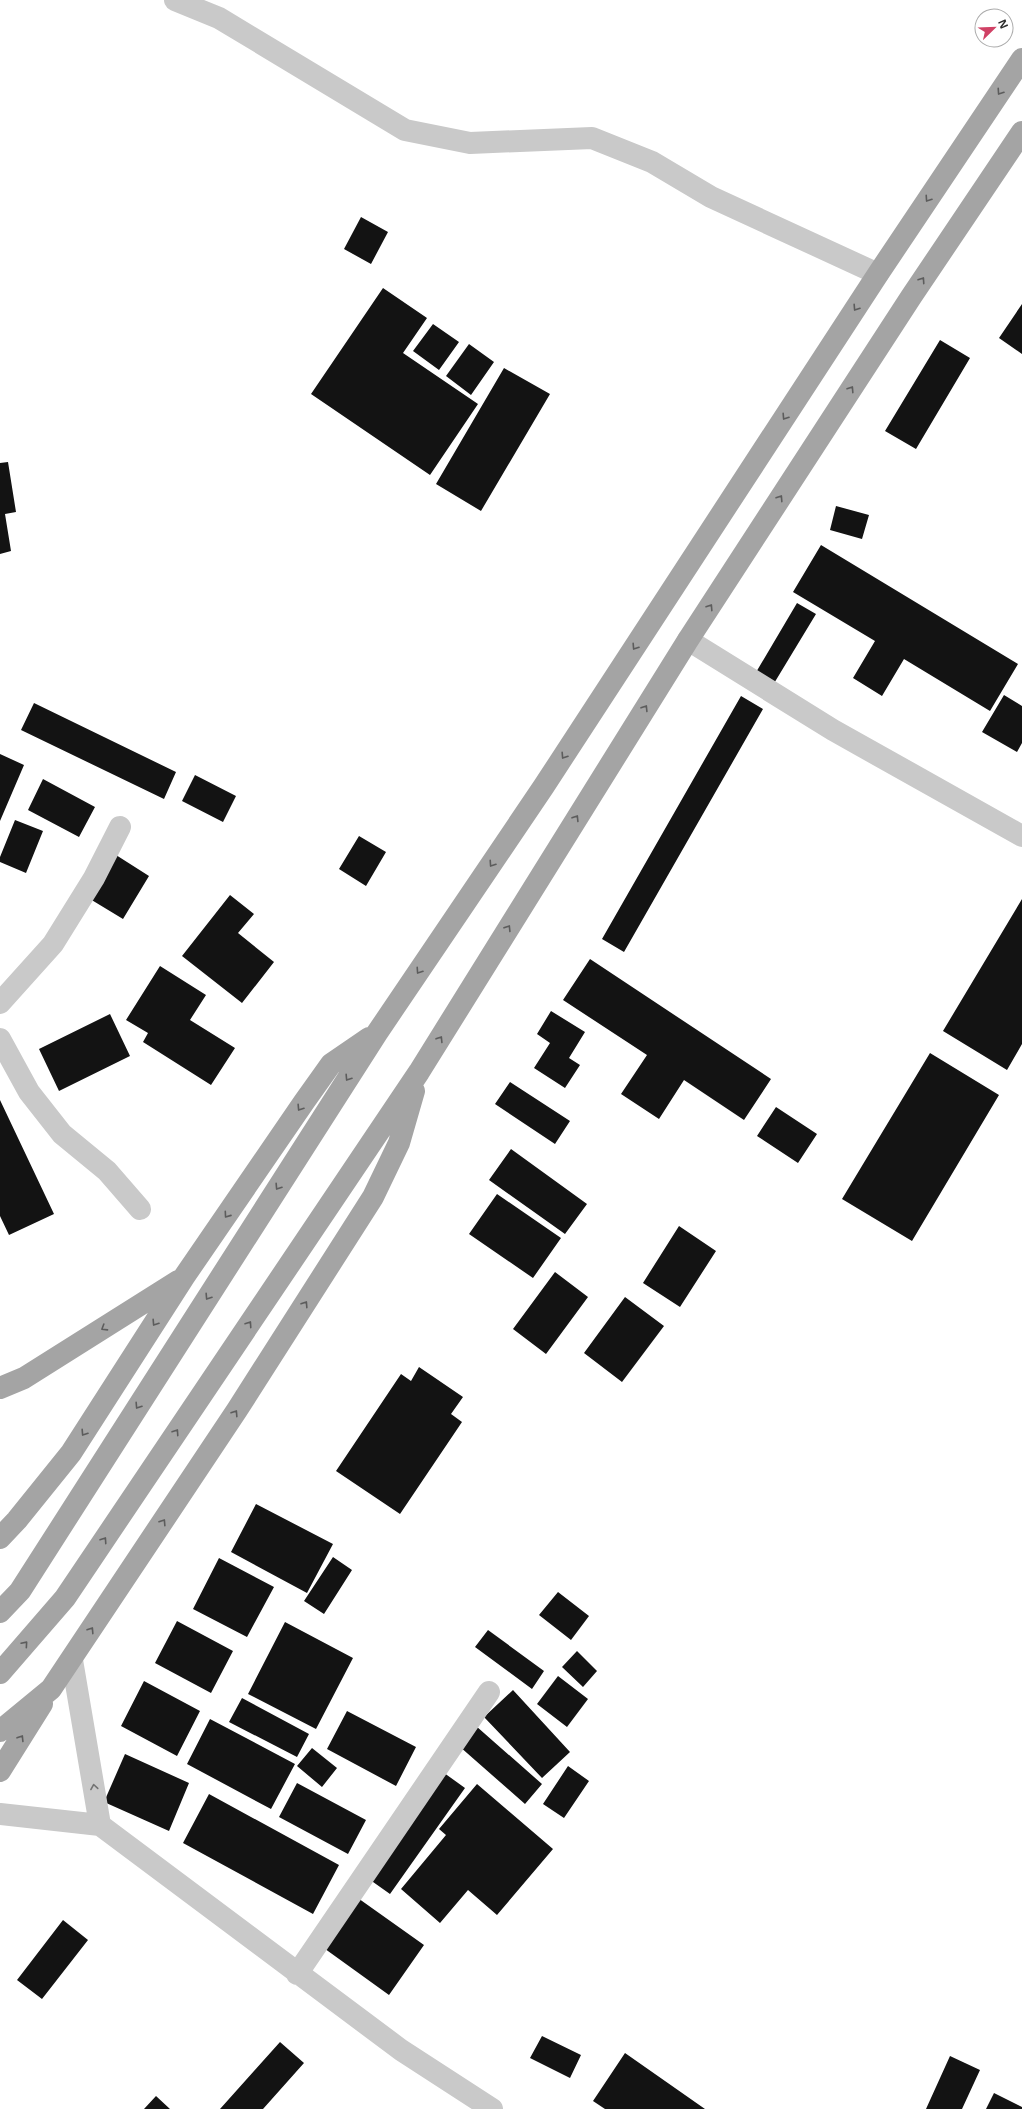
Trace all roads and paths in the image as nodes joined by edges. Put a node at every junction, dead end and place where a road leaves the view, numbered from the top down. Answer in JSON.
{"nodes":[{"id":1,"x":175,"y":0,"type":"edge"},
{"id":2,"x":1022,"y":59,"type":"edge"},
{"id":3,"x":1022,"y":132,"type":"edge"},
{"id":4,"x":878,"y":274,"type":"junction"},
{"id":5,"x":688,"y":640,"type":"junction"},
{"id":6,"x":120,"y":827,"type":"dead end"},
{"id":7,"x":1022,"y":836,"type":"edge"},
{"id":8,"x":0,"y":1003,"type":"edge"},
{"id":9,"x":377,"y":1033,"type":"junction"},
{"id":10,"x":0,"y":1039,"type":"edge"},
{"id":11,"x":419,"y":1072,"type":"junction"},
{"id":12,"x":140,"y":1209,"type":"dead end"},
{"id":13,"x":184,"y":1277,"type":"junction"},
{"id":14,"x":0,"y":1388,"type":"edge"},
{"id":15,"x":0,"y":1538,"type":"edge"},
{"id":16,"x":0,"y":1612,"type":"edge"},
{"id":17,"x":72,"y":1660,"type":"junction"},
{"id":18,"x":0,"y":1673,"type":"edge"},
{"id":19,"x":51,"y":1689,"type":"junction"},
{"id":20,"x":489,"y":1692,"type":"dead end"},
{"id":21,"x":0,"y":1731,"type":"edge"},
{"id":22,"x":0,"y":1771,"type":"edge"},
{"id":23,"x":0,"y":1814,"type":"edge"},
{"id":24,"x":100,"y":1825,"type":"junction"},
{"id":25,"x":297,"y":1974,"type":"junction"},
{"id":26,"x":492,"y":2109,"type":"edge"}],
"edges":[{"from":1,"to":4,"type":"street"},
{"from":2,"to":4,"type":"main road","one_way":true},
{"from":5,"to":3,"type":"main road","one_way":true},
{"from":4,"to":9,"type":"main road","one_way":true},
{"from":5,"to":7,"type":"street"},
{"from":11,"to":5,"type":"main road","one_way":true},
{"from":6,"to":8,"type":"street"},
{"from":9,"to":13,"type":"main road","one_way":true},
{"from":9,"to":16,"type":"main road","one_way":true},
{"from":10,"to":12,"type":"street"},
{"from":17,"to":11,"type":"main road","one_way":true},
{"from":18,"to":11,"type":"main road","one_way":true},
{"from":13,"to":14,"type":"main road","one_way":true},
{"from":13,"to":15,"type":"main road","one_way":true},
{"from":17,"to":19,"type":"main road"},
{"from":24,"to":17,"type":"street","one_way":true},
{"from":19,"to":21,"type":"main road"},
{"from":22,"to":19,"type":"main road","one_way":true},
{"from":20,"to":25,"type":"street"},
{"from":23,"to":24,"type":"street"},
{"from":24,"to":25,"type":"street"},
{"from":25,"to":26,"type":"street"}]}
